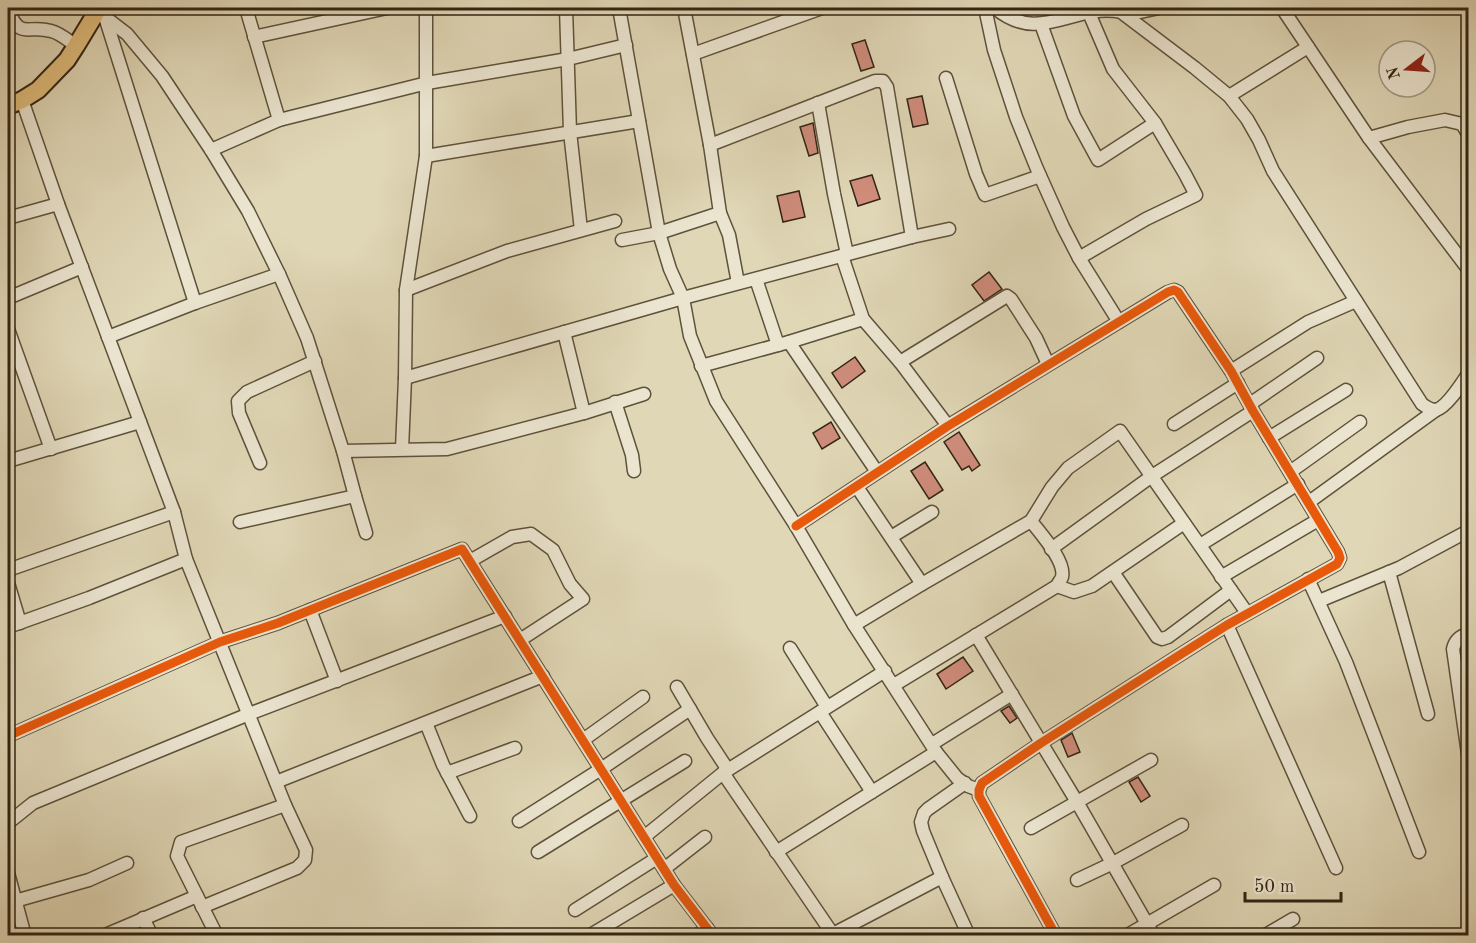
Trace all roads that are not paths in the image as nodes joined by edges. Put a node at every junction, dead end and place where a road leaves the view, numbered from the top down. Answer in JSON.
{"nodes":[{"id":1,"x":387,"y":8,"type":"edge"},
{"id":2,"x":426,"y":8,"type":"edge"},
{"id":3,"x":566,"y":8,"type":"edge"},
{"id":4,"x":619,"y":8,"type":"edge"},
{"id":5,"x":684,"y":8,"type":"edge"},
{"id":6,"x":822,"y":8,"type":"edge"},
{"id":7,"x":985,"y":8,"type":"edge"},
{"id":8,"x":995,"y":8,"type":"edge"},
{"id":9,"x":1154,"y":8,"type":"edge"},
{"id":10,"x":1282,"y":8,"type":"edge"},
{"id":11,"x":1112,"y":9,"type":"edge"},
{"id":12,"x":8,"y":10,"type":"edge"},
{"id":13,"x":101,"y":12,"type":"edge"},
{"id":14,"x":1089,"y":13,"type":"junction"},
{"id":15,"x":248,"y":15,"type":"dead end"},
{"id":16,"x":1126,"y":15,"type":"junction"},
{"id":17,"x":1041,"y":24,"type":"junction"},
{"id":18,"x":255,"y":38,"type":"junction"},
{"id":19,"x":626,"y":45,"type":"junction"},
{"id":20,"x":76,"y":46,"type":"junction"},
{"id":21,"x":1308,"y":48,"type":"junction"},
{"id":22,"x":693,"y":54,"type":"junction"},
{"id":23,"x":568,"y":59,"type":"junction"},
{"id":24,"x":946,"y":78,"type":"dead end"},
{"id":25,"x":427,"y":83,"type":"junction"},
{"id":26,"x":1229,"y":96,"type":"junction"},
{"id":27,"x":15,"y":103,"type":"edge"},
{"id":28,"x":818,"y":103,"type":"junction"},
{"id":29,"x":279,"y":120,"type":"junction"},
{"id":30,"x":639,"y":122,"type":"junction"},
{"id":31,"x":1155,"y":123,"type":"junction"},
{"id":32,"x":570,"y":132,"type":"junction"},
{"id":33,"x":1468,"y":134,"type":"edge"},
{"id":34,"x":1369,"y":138,"type":"junction"},
{"id":35,"x":710,"y":145,"type":"junction"},
{"id":36,"x":210,"y":150,"type":"junction"},
{"id":37,"x":426,"y":156,"type":"junction"},
{"id":38,"x":1040,"y":176,"type":"junction"},
{"id":39,"x":58,"y":204,"type":"junction"},
{"id":40,"x":720,"y":213,"type":"junction"},
{"id":41,"x":8,"y":218,"type":"edge"},
{"id":42,"x":615,"y":221,"type":"dead end"},
{"id":43,"x":949,"y":229,"type":"dead end"},
{"id":44,"x":581,"y":230,"type":"junction"},
{"id":45,"x":659,"y":233,"type":"junction"},
{"id":46,"x":912,"y":237,"type":"junction"},
{"id":47,"x":622,"y":240,"type":"dead end"},
{"id":48,"x":845,"y":255,"type":"junction"},
{"id":49,"x":1078,"y":258,"type":"junction"},
{"id":50,"x":82,"y":267,"type":"junction"},
{"id":51,"x":1468,"y":269,"type":"edge"},
{"id":52,"x":279,"y":274,"type":"junction"},
{"id":53,"x":756,"y":279,"type":"junction"},
{"id":54,"x":738,"y":283,"type":"junction"},
{"id":55,"x":406,"y":290,"type":"junction"},
{"id":56,"x":8,"y":298,"type":"edge"},
{"id":57,"x":683,"y":298,"type":"junction"},
{"id":58,"x":1356,"y":301,"type":"junction"},
{"id":59,"x":195,"y":303,"type":"junction"},
{"id":60,"x":863,"y":319,"type":"junction"},
{"id":61,"x":1119,"y":322,"type":"junction"},
{"id":62,"x":8,"y":328,"type":"edge"},
{"id":63,"x":564,"y":332,"type":"junction"},
{"id":64,"x":108,"y":337,"type":"junction"},
{"id":65,"x":784,"y":343,"type":"junction"},
{"id":66,"x":1317,"y":358,"type":"dead end"},
{"id":67,"x":315,"y":361,"type":"junction"},
{"id":68,"x":900,"y":362,"type":"junction"},
{"id":69,"x":1048,"y":364,"type":"junction"},
{"id":70,"x":701,"y":366,"type":"junction"},
{"id":71,"x":1231,"y":371,"type":"junction"},
{"id":72,"x":1468,"y":374,"type":"edge"},
{"id":73,"x":405,"y":378,"type":"junction"},
{"id":74,"x":1238,"y":383,"type":"junction"},
{"id":75,"x":1346,"y":390,"type":"dead end"},
{"id":76,"x":644,"y":394,"type":"dead end"},
{"id":77,"x":615,"y":402,"type":"junction"},
{"id":78,"x":1252,"y":408,"type":"junction"},
{"id":79,"x":1436,"y":410,"type":"junction"},
{"id":80,"x":584,"y":413,"type":"junction"},
{"id":81,"x":140,"y":422,"type":"junction"},
{"id":82,"x":1360,"y":422,"type":"dead end"},
{"id":83,"x":1174,"y":424,"type":"dead end"},
{"id":84,"x":948,"y":426,"type":"junction"},
{"id":85,"x":1269,"y":438,"type":"junction"},
{"id":86,"x":51,"y":449,"type":"junction"},
{"id":87,"x":402,"y":449,"type":"junction"},
{"id":88,"x":343,"y":451,"type":"junction"},
{"id":89,"x":8,"y":461,"type":"edge"},
{"id":90,"x":260,"y":463,"type":"dead end"},
{"id":91,"x":634,"y":471,"type":"dead end"},
{"id":92,"x":877,"y":472,"type":"junction"},
{"id":93,"x":1290,"y":472,"type":"junction"},
{"id":94,"x":1152,"y":477,"type":"junction"},
{"id":95,"x":1298,"y":484,"type":"junction"},
{"id":96,"x":857,"y":487,"type":"junction"},
{"id":97,"x":355,"y":496,"type":"junction"},
{"id":98,"x":1309,"y":502,"type":"junction"},
{"id":99,"x":174,"y":512,"type":"junction"},
{"id":100,"x":932,"y":512,"type":"dead end"},
{"id":101,"x":1318,"y":520,"type":"junction"},
{"id":102,"x":1031,"y":521,"type":"junction"},
{"id":103,"x":240,"y":522,"type":"dead end"},
{"id":104,"x":1184,"y":523,"type":"junction"},
{"id":105,"x":796,"y":526,"type":"junction"},
{"id":106,"x":1468,"y":531,"type":"edge"},
{"id":107,"x":366,"y":533,"type":"dead end"},
{"id":108,"x":891,"y":537,"type":"junction"},
{"id":109,"x":1200,"y":545,"type":"junction"},
{"id":110,"x":1051,"y":549,"type":"junction"},
{"id":111,"x":186,"y":559,"type":"junction"},
{"id":112,"x":470,"y":561,"type":"junction"},
{"id":113,"x":8,"y":570,"type":"edge"},
{"id":114,"x":1113,"y":572,"type":"junction"},
{"id":115,"x":1389,"y":572,"type":"junction"},
{"id":116,"x":1221,"y":577,"type":"junction"},
{"id":117,"x":1308,"y":579,"type":"junction"},
{"id":118,"x":8,"y":583,"type":"edge"},
{"id":119,"x":922,"y":584,"type":"junction"},
{"id":120,"x":1057,"y":586,"type":"junction"},
{"id":121,"x":1231,"y":590,"type":"junction"},
{"id":122,"x":1319,"y":601,"type":"junction"},
{"id":123,"x":310,"y":610,"type":"junction"},
{"id":124,"x":1247,"y":613,"type":"junction"},
{"id":125,"x":505,"y":616,"type":"junction"},
{"id":126,"x":20,"y":623,"type":"junction"},
{"id":127,"x":1227,"y":625,"type":"junction"},
{"id":128,"x":854,"y":626,"type":"junction"},
{"id":129,"x":8,"y":627,"type":"edge"},
{"id":130,"x":1468,"y":634,"type":"edge"},
{"id":131,"x":976,"y":635,"type":"junction"},
{"id":132,"x":520,"y":640,"type":"junction"},
{"id":133,"x":220,"y":642,"type":"junction"},
{"id":134,"x":790,"y":648,"type":"dead end"},
{"id":135,"x":885,"y":671,"type":"junction"},
{"id":136,"x":543,"y":676,"type":"junction"},
{"id":137,"x":337,"y":681,"type":"junction"},
{"id":138,"x":894,"y":685,"type":"junction"},
{"id":139,"x":677,"y":687,"type":"dead end"},
{"id":140,"x":1012,"y":694,"type":"junction"},
{"id":141,"x":643,"y":697,"type":"dead end"},
{"id":142,"x":690,"y":709,"type":"junction"},
{"id":143,"x":824,"y":710,"type":"junction"},
{"id":144,"x":249,"y":714,"type":"junction"},
{"id":145,"x":1428,"y":714,"type":"dead end"},
{"id":146,"x":426,"y":723,"type":"junction"},
{"id":147,"x":8,"y":736,"type":"edge"},
{"id":148,"x":583,"y":740,"type":"junction"},
{"id":149,"x":1041,"y":743,"type":"junction"},
{"id":150,"x":515,"y":748,"type":"dead end"},
{"id":151,"x":934,"y":748,"type":"junction"},
{"id":152,"x":1468,"y":754,"type":"edge"},
{"id":153,"x":1151,"y":760,"type":"dead end"},
{"id":154,"x":685,"y":761,"type":"dead end"},
{"id":155,"x":601,"y":769,"type":"junction"},
{"id":156,"x":725,"y":772,"type":"junction"},
{"id":157,"x":447,"y":773,"type":"junction"},
{"id":158,"x":276,"y":782,"type":"junction"},
{"id":159,"x":964,"y":783,"type":"junction"},
{"id":160,"x":979,"y":790,"type":"junction"},
{"id":161,"x":872,"y":792,"type":"junction"},
{"id":162,"x":621,"y":801,"type":"junction"},
{"id":163,"x":1077,"y":802,"type":"junction"},
{"id":164,"x":285,"y":805,"type":"junction"},
{"id":165,"x":470,"y":816,"type":"dead end"},
{"id":166,"x":519,"y":821,"type":"dead end"},
{"id":167,"x":8,"y":823,"type":"edge"},
{"id":168,"x":1182,"y":825,"type":"dead end"},
{"id":169,"x":1031,"y":828,"type":"dead end"},
{"id":170,"x":644,"y":837,"type":"junction"},
{"id":171,"x":705,"y":837,"type":"dead end"},
{"id":172,"x":538,"y":852,"type":"dead end"},
{"id":173,"x":776,"y":852,"type":"junction"},
{"id":174,"x":1419,"y":852,"type":"dead end"},
{"id":175,"x":127,"y":862,"type":"dead end"},
{"id":176,"x":661,"y":863,"type":"junction"},
{"id":177,"x":1113,"y":863,"type":"junction"},
{"id":178,"x":1336,"y":868,"type":"dead end"},
{"id":179,"x":8,"y":873,"type":"edge"},
{"id":180,"x":942,"y":877,"type":"junction"},
{"id":181,"x":1077,"y":880,"type":"dead end"},
{"id":182,"x":674,"y":885,"type":"junction"},
{"id":183,"x":1214,"y":885,"type":"dead end"},
{"id":184,"x":15,"y":901,"type":"junction"},
{"id":185,"x":199,"y":901,"type":"junction"},
{"id":186,"x":575,"y":910,"type":"dead end"},
{"id":187,"x":143,"y":918,"type":"junction"},
{"id":188,"x":1293,"y":919,"type":"dead end"},
{"id":189,"x":1148,"y":924,"type":"junction"},
{"id":190,"x":710,"y":932,"type":"edge"},
{"id":191,"x":591,"y":935,"type":"edge"},
{"id":192,"x":833,"y":935,"type":"edge"},
{"id":193,"x":25,"y":936,"type":"edge"},
{"id":194,"x":104,"y":936,"type":"edge"},
{"id":195,"x":152,"y":936,"type":"edge"},
{"id":196,"x":217,"y":936,"type":"edge"},
{"id":197,"x":696,"y":936,"type":"edge"},
{"id":198,"x":969,"y":936,"type":"edge"},
{"id":199,"x":1056,"y":936,"type":"edge"},
{"id":200,"x":1126,"y":936,"type":"edge"},
{"id":201,"x":1154,"y":936,"type":"edge"},
{"id":202,"x":1264,"y":936,"type":"edge"}],
"edges":[{"from":1,"to":18,"type":"street"},
{"from":2,"to":25,"type":"street"},
{"from":3,"to":23,"type":"street"},
{"from":4,"to":19,"type":"street"},
{"from":5,"to":22,"type":"street"},
{"from":6,"to":22,"type":"street"},
{"from":7,"to":38,"type":"street"},
{"from":8,"to":17,"type":"street"},
{"from":9,"to":16,"type":"street"},
{"from":10,"to":21,"type":"street"},
{"from":11,"to":14,"type":"street"},
{"from":11,"to":16,"type":"street"},
{"from":12,"to":20,"type":"street"},
{"from":13,"to":20,"type":"main road"},
{"from":13,"to":36,"type":"street"},
{"from":13,"to":59,"type":"street"},
{"from":14,"to":17,"type":"street"},
{"from":14,"to":31,"type":"street"},
{"from":15,"to":18,"type":"street"},
{"from":16,"to":26,"type":"street"},
{"from":17,"to":31,"type":"street"},
{"from":18,"to":29,"type":"street"},
{"from":19,"to":23,"type":"street"},
{"from":19,"to":30,"type":"street"},
{"from":20,"to":27,"type":"main road"},
{"from":21,"to":26,"type":"street"},
{"from":21,"to":34,"type":"street"},
{"from":22,"to":35,"type":"street"},
{"from":23,"to":25,"type":"street"},
{"from":23,"to":32,"type":"street"},
{"from":24,"to":38,"type":"street"},
{"from":25,"to":29,"type":"street"},
{"from":25,"to":37,"type":"street"},
{"from":26,"to":58,"type":"street"},
{"from":27,"to":39,"type":"street"},
{"from":28,"to":35,"type":"street"},
{"from":28,"to":46,"type":"street"},
{"from":28,"to":48,"type":"street"},
{"from":29,"to":36,"type":"street"},
{"from":30,"to":32,"type":"street"},
{"from":30,"to":45,"type":"street"},
{"from":31,"to":49,"type":"street"},
{"from":32,"to":37,"type":"street"},
{"from":32,"to":44,"type":"street"},
{"from":33,"to":34,"type":"street"},
{"from":34,"to":51,"type":"street"},
{"from":35,"to":40,"type":"street"},
{"from":36,"to":52,"type":"street"},
{"from":37,"to":55,"type":"street"},
{"from":38,"to":49,"type":"street"},
{"from":39,"to":41,"type":"street"},
{"from":39,"to":50,"type":"street"},
{"from":40,"to":45,"type":"street"},
{"from":40,"to":54,"type":"street"},
{"from":42,"to":44,"type":"street"},
{"from":43,"to":46,"type":"street"},
{"from":44,"to":55,"type":"street"},
{"from":45,"to":47,"type":"street"},
{"from":45,"to":57,"type":"street"},
{"from":46,"to":48,"type":"street"},
{"from":48,"to":53,"type":"street"},
{"from":48,"to":60,"type":"street"},
{"from":49,"to":61,"type":"street"},
{"from":50,"to":56,"type":"street"},
{"from":50,"to":64,"type":"street"},
{"from":52,"to":59,"type":"street"},
{"from":52,"to":67,"type":"street"},
{"from":53,"to":54,"type":"street"},
{"from":53,"to":65,"type":"street"},
{"from":54,"to":57,"type":"street"},
{"from":55,"to":73,"type":"street"},
{"from":57,"to":63,"type":"street"},
{"from":57,"to":70,"type":"street"},
{"from":58,"to":71,"type":"street"},
{"from":58,"to":79,"type":"street"},
{"from":59,"to":64,"type":"street"},
{"from":60,"to":65,"type":"street"},
{"from":60,"to":68,"type":"street"},
{"from":61,"to":69,"type":"street"},
{"from":61,"to":71,"type":"street"},
{"from":62,"to":86,"type":"street"},
{"from":63,"to":73,"type":"street"},
{"from":63,"to":80,"type":"street"},
{"from":64,"to":81,"type":"street"},
{"from":65,"to":70,"type":"street"},
{"from":65,"to":92,"type":"street"},
{"from":66,"to":78,"type":"street"},
{"from":67,"to":88,"type":"street"},
{"from":67,"to":90,"type":"street"},
{"from":68,"to":69,"type":"street"},
{"from":68,"to":84,"type":"street"},
{"from":69,"to":84,"type":"street"},
{"from":70,"to":105,"type":"street"},
{"from":71,"to":74,"type":"street"},
{"from":72,"to":79,"type":"street"},
{"from":73,"to":87,"type":"street"},
{"from":74,"to":78,"type":"street"},
{"from":74,"to":83,"type":"street"},
{"from":75,"to":85,"type":"street"},
{"from":76,"to":77,"type":"street"},
{"from":77,"to":80,"type":"street"},
{"from":77,"to":91,"type":"street"},
{"from":78,"to":85,"type":"street"},
{"from":78,"to":94,"type":"street"},
{"from":79,"to":98,"type":"street"},
{"from":80,"to":87,"type":"street"},
{"from":81,"to":86,"type":"street"},
{"from":81,"to":99,"type":"street"},
{"from":82,"to":93,"type":"street"},
{"from":84,"to":92,"type":"street"},
{"from":85,"to":93,"type":"street"},
{"from":86,"to":89,"type":"street"},
{"from":87,"to":88,"type":"street"},
{"from":88,"to":97,"type":"street"},
{"from":92,"to":96,"type":"street"},
{"from":93,"to":95,"type":"street"},
{"from":94,"to":102,"type":"street"},
{"from":94,"to":104,"type":"street"},
{"from":94,"to":110,"type":"street"},
{"from":95,"to":98,"type":"street"},
{"from":95,"to":109,"type":"street"},
{"from":96,"to":105,"type":"street"},
{"from":96,"to":108,"type":"street"},
{"from":97,"to":103,"type":"street"},
{"from":97,"to":107,"type":"street"},
{"from":98,"to":101,"type":"street"},
{"from":99,"to":111,"type":"street"},
{"from":99,"to":113,"type":"street"},
{"from":100,"to":108,"type":"street"},
{"from":101,"to":116,"type":"street"},
{"from":101,"to":117,"type":"street"},
{"from":102,"to":110,"type":"street"},
{"from":102,"to":119,"type":"street"},
{"from":104,"to":109,"type":"street"},
{"from":104,"to":114,"type":"street"},
{"from":105,"to":128,"type":"street"},
{"from":106,"to":115,"type":"street"},
{"from":108,"to":119,"type":"street"},
{"from":109,"to":116,"type":"street"},
{"from":110,"to":120,"type":"street"},
{"from":111,"to":126,"type":"street"},
{"from":111,"to":133,"type":"street"},
{"from":112,"to":123,"type":"street"},
{"from":112,"to":125,"type":"street"},
{"from":112,"to":132,"type":"street"},
{"from":114,"to":120,"type":"street"},
{"from":114,"to":121,"type":"street"},
{"from":115,"to":122,"type":"street"},
{"from":115,"to":145,"type":"street"},
{"from":116,"to":121,"type":"street"},
{"from":117,"to":122,"type":"street"},
{"from":117,"to":124,"type":"street"},
{"from":118,"to":126,"type":"street"},
{"from":119,"to":128,"type":"street"},
{"from":120,"to":131,"type":"street"},
{"from":121,"to":124,"type":"street"},
{"from":122,"to":174,"type":"street"},
{"from":123,"to":133,"type":"street"},
{"from":123,"to":137,"type":"street"},
{"from":124,"to":127,"type":"street"},
{"from":125,"to":132,"type":"street"},
{"from":125,"to":137,"type":"street"},
{"from":126,"to":129,"type":"street"},
{"from":127,"to":149,"type":"street"},
{"from":127,"to":178,"type":"street"},
{"from":128,"to":135,"type":"street"},
{"from":130,"to":152,"type":"street"},
{"from":131,"to":138,"type":"street"},
{"from":131,"to":140,"type":"street"},
{"from":132,"to":136,"type":"street"},
{"from":133,"to":144,"type":"street"},
{"from":133,"to":147,"type":"street"},
{"from":134,"to":143,"type":"street"},
{"from":135,"to":138,"type":"street"},
{"from":135,"to":143,"type":"street"},
{"from":136,"to":146,"type":"street"},
{"from":136,"to":148,"type":"street"},
{"from":137,"to":144,"type":"street"},
{"from":138,"to":151,"type":"street"},
{"from":139,"to":142,"type":"street"},
{"from":140,"to":149,"type":"street"},
{"from":140,"to":151,"type":"street"},
{"from":141,"to":148,"type":"street"},
{"from":142,"to":155,"type":"street"},
{"from":142,"to":156,"type":"street"},
{"from":143,"to":156,"type":"street"},
{"from":143,"to":161,"type":"street"},
{"from":144,"to":158,"type":"street"},
{"from":144,"to":167,"type":"street"},
{"from":146,"to":157,"type":"street"},
{"from":146,"to":158,"type":"street"},
{"from":148,"to":155,"type":"street"},
{"from":149,"to":160,"type":"street"},
{"from":149,"to":163,"type":"street"},
{"from":150,"to":157,"type":"street"},
{"from":151,"to":159,"type":"street"},
{"from":151,"to":161,"type":"street"},
{"from":153,"to":163,"type":"street"},
{"from":154,"to":162,"type":"street"},
{"from":155,"to":162,"type":"street"},
{"from":155,"to":166,"type":"street"},
{"from":156,"to":170,"type":"street"},
{"from":156,"to":173,"type":"street"},
{"from":157,"to":165,"type":"street"},
{"from":158,"to":164,"type":"street"},
{"from":159,"to":160,"type":"street"},
{"from":159,"to":180,"type":"street"},
{"from":160,"to":199,"type":"street"},
{"from":161,"to":173,"type":"street"},
{"from":162,"to":170,"type":"street"},
{"from":162,"to":172,"type":"street"},
{"from":163,"to":169,"type":"street"},
{"from":163,"to":177,"type":"street"},
{"from":164,"to":185,"type":"street"},
{"from":164,"to":185,"type":"street"},
{"from":168,"to":177,"type":"street"},
{"from":170,"to":176,"type":"street"},
{"from":171,"to":176,"type":"street"},
{"from":173,"to":192,"type":"street"},
{"from":175,"to":184,"type":"street"},
{"from":176,"to":182,"type":"street"},
{"from":176,"to":186,"type":"street"},
{"from":177,"to":181,"type":"street"},
{"from":177,"to":189,"type":"street"},
{"from":179,"to":184,"type":"street"},
{"from":180,"to":192,"type":"street"},
{"from":180,"to":198,"type":"street"},
{"from":182,"to":190,"type":"street"},
{"from":182,"to":191,"type":"street"},
{"from":183,"to":189,"type":"street"},
{"from":184,"to":193,"type":"street"},
{"from":185,"to":187,"type":"street"},
{"from":185,"to":196,"type":"street"},
{"from":187,"to":194,"type":"street"},
{"from":187,"to":195,"type":"street"},
{"from":188,"to":202,"type":"street"},
{"from":189,"to":200,"type":"street"},
{"from":189,"to":201,"type":"street"},
{"from":190,"to":197,"type":"street"}]}
